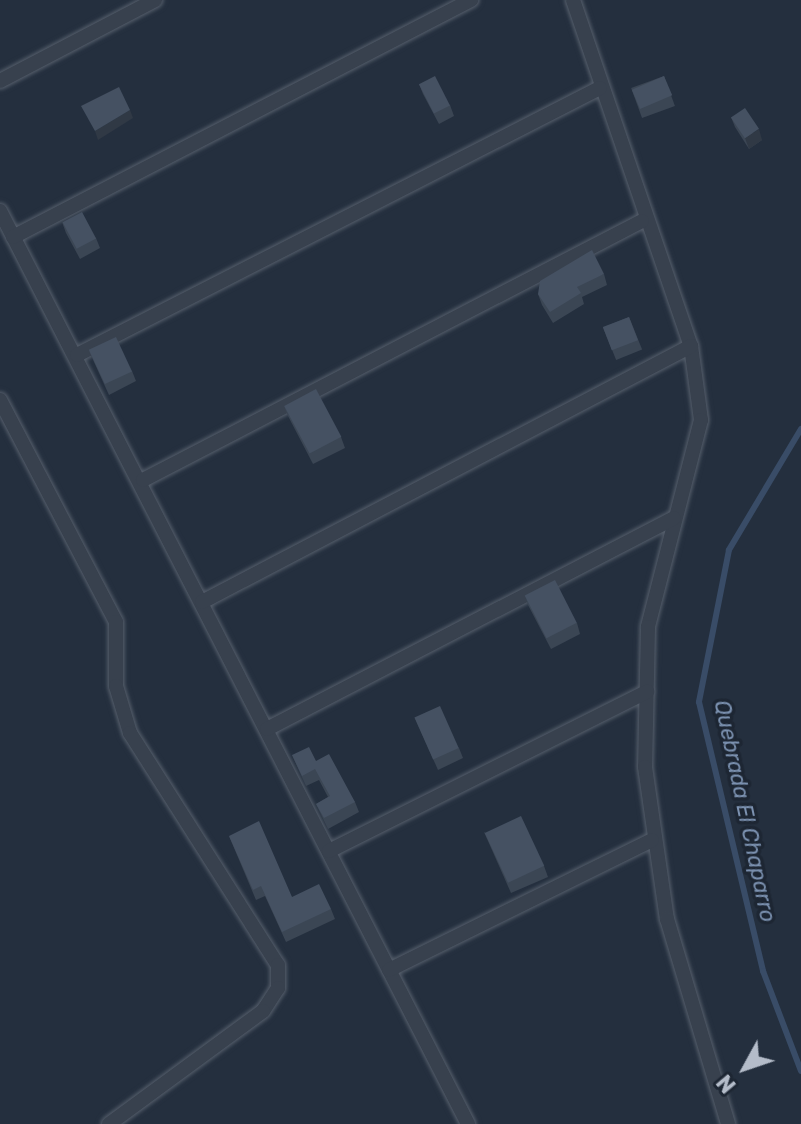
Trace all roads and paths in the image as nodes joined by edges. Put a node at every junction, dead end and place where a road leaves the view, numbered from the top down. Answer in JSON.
{"nodes":[{"id":1,"x":155,"y":0,"type":"edge"},
{"id":2,"x":471,"y":0,"type":"edge"},
{"id":3,"x":573,"y":0,"type":"edge"},
{"id":4,"x":0,"y":81,"type":"edge"},
{"id":5,"x":600,"y":88,"type":"junction"},
{"id":6,"x":0,"y":211,"type":"edge"},
{"id":7,"x":642,"y":221,"type":"junction"},
{"id":8,"x":13,"y":237,"type":"junction"},
{"id":9,"x":691,"y":346,"type":"junction"},
{"id":10,"x":77,"y":355,"type":"junction"},
{"id":11,"x":0,"y":400,"type":"edge"},
{"id":12,"x":143,"y":480,"type":"junction"},
{"id":13,"x":674,"y":518,"type":"junction"},
{"id":14,"x":202,"y":602,"type":"junction"},
{"id":15,"x":647,"y":692,"type":"junction"},
{"id":16,"x":267,"y":729,"type":"junction"},
{"id":17,"x":652,"y":840,"type":"junction"},
{"id":18,"x":329,"y":851,"type":"junction"},
{"id":19,"x":389,"y":970,"type":"junction"},
{"id":20,"x":109,"y":1124,"type":"edge"},
{"id":21,"x":468,"y":1124,"type":"edge"},
{"id":22,"x":728,"y":1124,"type":"edge"}],
"edges":[{"from":1,"to":4,"type":"street"},
{"from":2,"to":8,"type":"street"},
{"from":3,"to":5,"type":"street"},
{"from":5,"to":7,"type":"street"},
{"from":5,"to":10,"type":"street"},
{"from":6,"to":8,"type":"street"},
{"from":7,"to":9,"type":"street"},
{"from":7,"to":12,"type":"street"},
{"from":8,"to":10,"type":"street"},
{"from":9,"to":13,"type":"street"},
{"from":9,"to":14,"type":"street"},
{"from":10,"to":12,"type":"street"},
{"from":11,"to":20,"type":"street"},
{"from":12,"to":14,"type":"street"},
{"from":13,"to":15,"type":"street"},
{"from":13,"to":16,"type":"street"},
{"from":14,"to":16,"type":"street"},
{"from":15,"to":17,"type":"street"},
{"from":15,"to":18,"type":"street"},
{"from":16,"to":18,"type":"street"},
{"from":17,"to":19,"type":"street"},
{"from":17,"to":22,"type":"street"},
{"from":18,"to":19,"type":"street"},
{"from":19,"to":21,"type":"street"}]}
